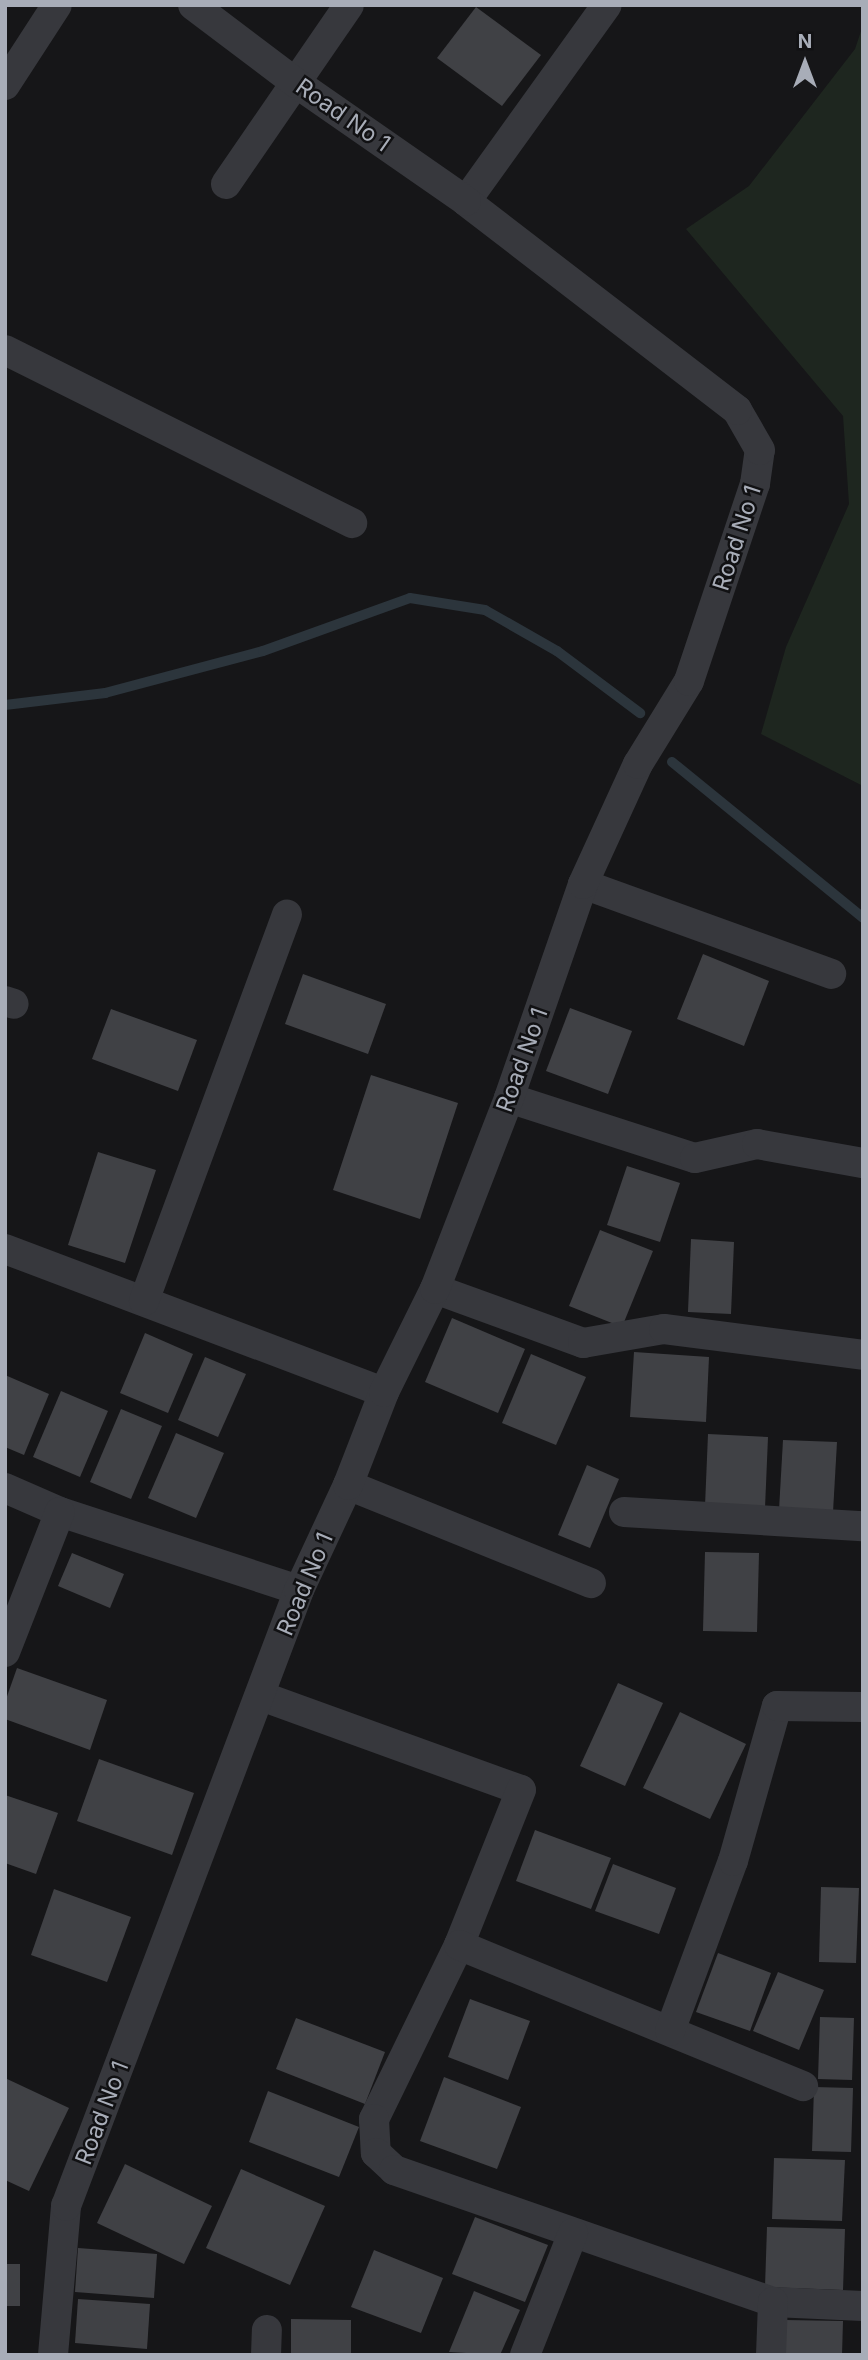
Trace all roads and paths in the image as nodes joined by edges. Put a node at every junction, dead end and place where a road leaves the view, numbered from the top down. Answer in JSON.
{"nodes":[{"id":1,"x":57,"y":5,"type":"edge"},
{"id":2,"x":193,"y":5,"type":"edge"},
{"id":3,"x":349,"y":5,"type":"edge"},
{"id":4,"x":607,"y":5,"type":"edge"},
{"id":5,"x":296,"y":83,"type":"junction"},
{"id":6,"x":5,"y":85,"type":"edge"},
{"id":7,"x":226,"y":184,"type":"dead end"},
{"id":8,"x":466,"y":201,"type":"junction"},
{"id":9,"x":5,"y":350,"type":"edge"},
{"id":10,"x":352,"y":523,"type":"dead end"},
{"id":11,"x":583,"y":884,"type":"junction"},
{"id":12,"x":286,"y":915,"type":"dead end"},
{"id":13,"x":831,"y":974,"type":"dead end"},
{"id":14,"x":509,"y":1098,"type":"junction"},
{"id":15,"x":863,"y":1163,"type":"edge"},
{"id":16,"x":5,"y":1249,"type":"edge"},
{"id":17,"x":435,"y":1289,"type":"junction"},
{"id":18,"x":144,"y":1301,"type":"junction"},
{"id":19,"x":863,"y":1355,"type":"edge"},
{"id":20,"x":384,"y":1392,"type":"junction"},
{"id":21,"x":348,"y":1485,"type":"junction"},
{"id":22,"x":5,"y":1489,"type":"edge"},
{"id":23,"x":60,"y":1512,"type":"junction"},
{"id":24,"x":624,"y":1512,"type":"dead end"},
{"id":25,"x":863,"y":1526,"type":"edge"},
{"id":26,"x":591,"y":1583,"type":"dead end"},
{"id":27,"x":299,"y":1590,"type":"junction"},
{"id":28,"x":5,"y":1651,"type":"edge"},
{"id":29,"x":261,"y":1696,"type":"junction"},
{"id":30,"x":863,"y":1707,"type":"edge"},
{"id":31,"x":459,"y":1945,"type":"junction"},
{"id":32,"x":670,"y":2031,"type":"junction"},
{"id":33,"x":803,"y":2086,"type":"dead end"},
{"id":34,"x":573,"y":2233,"type":"junction"},
{"id":35,"x":773,"y":2302,"type":"junction"},
{"id":36,"x":863,"y":2306,"type":"edge"},
{"id":37,"x":53,"y":2355,"type":"edge"},
{"id":38,"x":525,"y":2355,"type":"edge"},
{"id":39,"x":771,"y":2355,"type":"edge"}],
"edges":[{"from":1,"to":6,"type":"street"},
{"from":2,"to":5,"type":"street","name":"Road No 1"},
{"from":3,"to":5,"type":"street"},
{"from":4,"to":8,"type":"street"},
{"from":5,"to":7,"type":"street"},
{"from":5,"to":8,"type":"street","name":"Road No 1"},
{"from":8,"to":11,"type":"street","name":"Road No 1"},
{"from":9,"to":10,"type":"street"},
{"from":11,"to":13,"type":"street"},
{"from":11,"to":14,"type":"street","name":"Road No 1"},
{"from":12,"to":18,"type":"street"},
{"from":14,"to":15,"type":"street"},
{"from":14,"to":17,"type":"street","name":"Road No 1"},
{"from":16,"to":18,"type":"street"},
{"from":17,"to":19,"type":"street"},
{"from":17,"to":20,"type":"street","name":"Road No 1"},
{"from":18,"to":20,"type":"street"},
{"from":20,"to":21,"type":"street","name":"Road No 1"},
{"from":21,"to":26,"type":"street"},
{"from":21,"to":27,"type":"street","name":"Road No 1"},
{"from":22,"to":23,"type":"street"},
{"from":23,"to":27,"type":"street"},
{"from":23,"to":28,"type":"street"},
{"from":24,"to":25,"type":"street"},
{"from":27,"to":29,"type":"street","name":"Road No 1"},
{"from":29,"to":31,"type":"street"},
{"from":29,"to":37,"type":"street","name":"Road No 1"},
{"from":30,"to":32,"type":"street"},
{"from":31,"to":32,"type":"street"},
{"from":31,"to":34,"type":"street"},
{"from":32,"to":33,"type":"street"},
{"from":34,"to":35,"type":"street"},
{"from":34,"to":38,"type":"street"},
{"from":35,"to":36,"type":"street"},
{"from":35,"to":39,"type":"street"}]}
